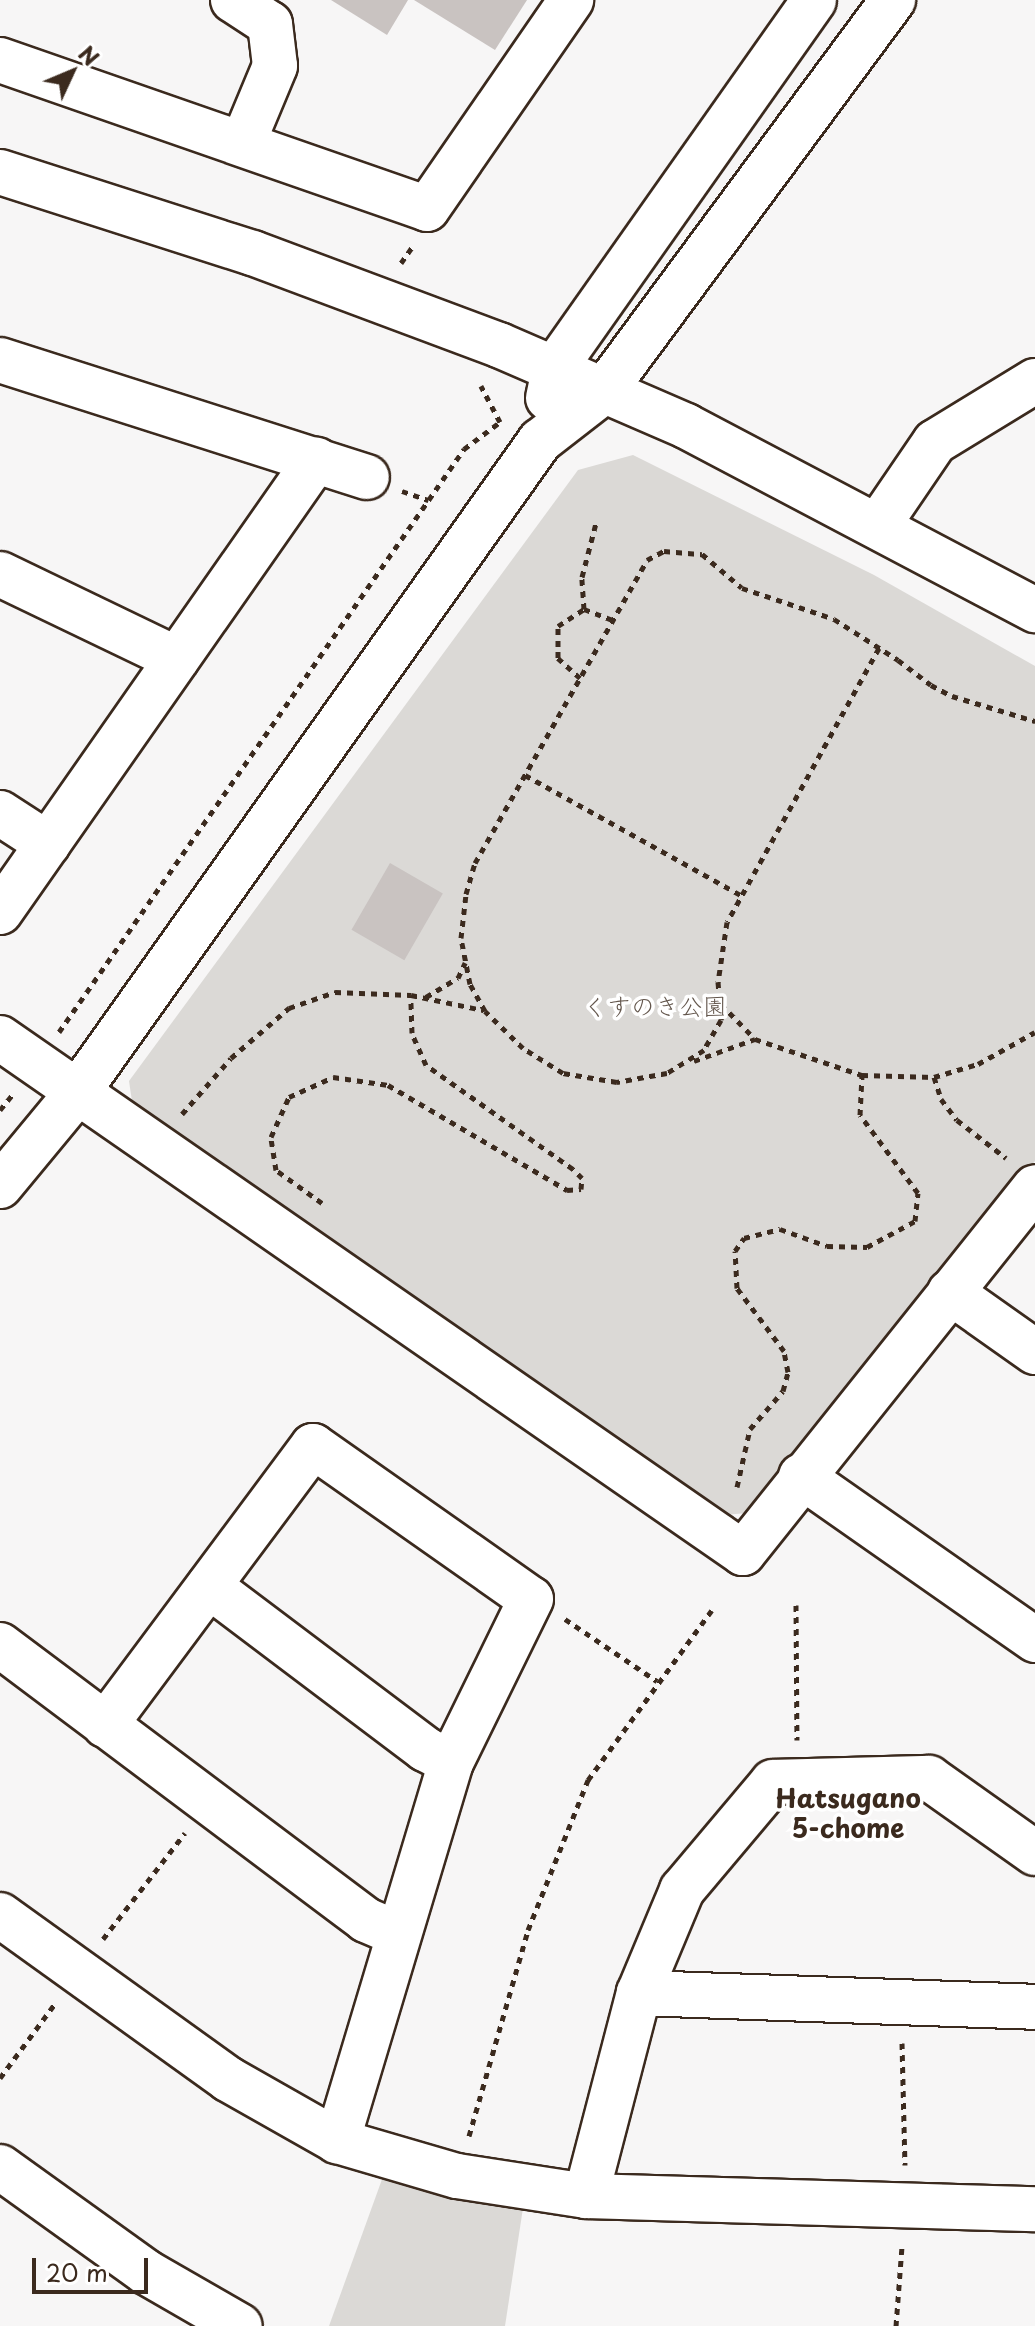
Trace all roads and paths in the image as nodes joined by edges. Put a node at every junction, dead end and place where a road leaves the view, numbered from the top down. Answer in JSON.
{"nodes":[{"id":1,"x":233,"y":0,"type":"edge"},
{"id":2,"x":571,"y":0,"type":"edge"},
{"id":3,"x":814,"y":0,"type":"edge"},
{"id":4,"x":893,"y":0,"type":"edge"},
{"id":5,"x":0,"y":60,"type":"edge"},
{"id":6,"x":243,"y":143,"type":"junction"},
{"id":7,"x":0,"y":172,"type":"edge"},
{"id":8,"x":0,"y":360,"type":"edge"},
{"id":9,"x":554,"y":369,"type":"junction"},
{"id":10,"x":1035,"y":381,"type":"edge"},
{"id":11,"x":481,"y":386,"type":"dead end"},
{"id":12,"x":603,"y":392,"type":"junction"},
{"id":13,"x":540,"y":441,"type":"junction"},
{"id":14,"x":316,"y":460,"type":"junction"},
{"id":15,"x":367,"y":477,"type":"dead end"},
{"id":16,"x":596,"y":523,"type":"dead end"},
{"id":17,"x":879,"y":524,"type":"junction"},
{"id":18,"x":0,"y":574,"type":"edge"},
{"id":19,"x":584,"y":609,"type":"junction"},
{"id":20,"x":1035,"y":610,"type":"edge"},
{"id":21,"x":613,"y":620,"type":"junction"},
{"id":22,"x":879,"y":648,"type":"junction"},
{"id":23,"x":177,"y":659,"type":"junction"},
{"id":24,"x":580,"y":678,"type":"junction"},
{"id":25,"x":1035,"y":721,"type":"edge"},
{"id":26,"x":525,"y":775,"type":"junction"},
{"id":27,"x":0,"y":813,"type":"edge"},
{"id":28,"x":48,"y":844,"type":"junction"},
{"id":29,"x":741,"y":895,"type":"junction"},
{"id":30,"x":0,"y":912,"type":"edge"},
{"id":31,"x":465,"y":962,"type":"junction"},
{"id":32,"x":411,"y":995,"type":"junction"},
{"id":33,"x":426,"y":998,"type":"junction"},
{"id":34,"x":720,"y":1004,"type":"junction"},
{"id":35,"x":485,"y":1011,"type":"junction"},
{"id":36,"x":1035,"y":1032,"type":"edge"},
{"id":37,"x":0,"y":1038,"type":"edge"},
{"id":38,"x":755,"y":1039,"type":"junction"},
{"id":39,"x":689,"y":1063,"type":"junction"},
{"id":40,"x":37,"y":1064,"type":"junction"},
{"id":41,"x":862,"y":1075,"type":"junction"},
{"id":42,"x":934,"y":1077,"type":"junction"},
{"id":43,"x":77,"y":1093,"type":"junction"},
{"id":44,"x":0,"y":1110,"type":"edge"},
{"id":45,"x":156,"y":1151,"type":"junction"},
{"id":46,"x":1023,"y":1175,"type":"edge"},
{"id":47,"x":0,"y":1186,"type":"edge"},
{"id":48,"x":322,"y":1203,"type":"dead end"},
{"id":49,"x":950,"y":1292,"type":"junction"},
{"id":50,"x":1035,"y":1352,"type":"edge"},
{"id":51,"x":801,"y":1476,"type":"junction"},
{"id":52,"x":737,"y":1487,"type":"dead end"},
{"id":53,"x":209,"y":1586,"type":"junction"},
{"id":54,"x":796,"y":1605,"type":"dead end"},
{"id":55,"x":712,"y":1610,"type":"dead end"},
{"id":56,"x":1035,"y":1640,"type":"edge"},
{"id":57,"x":603,"y":1643,"type":"dead end"},
{"id":58,"x":0,"y":1645,"type":"edge"},
{"id":59,"x":657,"y":1681,"type":"junction"},
{"id":60,"x":105,"y":1725,"type":"junction"},
{"id":61,"x":451,"y":1762,"type":"junction"},
{"id":62,"x":795,"y":1781,"type":"junction"},
{"id":63,"x":1035,"y":1853,"type":"edge"},
{"id":64,"x":0,"y":1915,"type":"edge"},
{"id":65,"x":396,"y":1933,"type":"junction"},
{"id":66,"x":639,"y":1993,"type":"junction"},
{"id":67,"x":1035,"y":2007,"type":"edge"},
{"id":68,"x":337,"y":2141,"type":"junction"},
{"id":69,"x":0,"y":2167,"type":"edge"},
{"id":70,"x":457,"y":2176,"type":"junction"},
{"id":71,"x":586,"y":2196,"type":"junction"},
{"id":72,"x":1035,"y":2209,"type":"edge"},
{"id":73,"x":240,"y":2326,"type":"edge"}],
"edges":[{"from":1,"to":6,"type":"street"},
{"from":2,"to":6,"type":"street"},
{"from":3,"to":9,"type":"street"},
{"from":4,"to":12,"type":"street"},
{"from":5,"to":6,"type":"street"},
{"from":7,"to":9,"type":"street"},
{"from":8,"to":14,"type":"street"},
{"from":9,"to":12,"type":"street"},
{"from":9,"to":13,"type":"street"},
{"from":10,"to":17,"type":"street"},
{"from":11,"to":40,"type":"path"},
{"from":12,"to":13,"type":"street"},
{"from":12,"to":17,"type":"street"},
{"from":13,"to":43,"type":"street"},
{"from":14,"to":15,"type":"street"},
{"from":14,"to":23,"type":"street"},
{"from":16,"to":19,"type":"path"},
{"from":17,"to":20,"type":"street"},
{"from":18,"to":23,"type":"street"},
{"from":19,"to":21,"type":"path"},
{"from":19,"to":24,"type":"path"},
{"from":21,"to":22,"type":"path"},
{"from":21,"to":24,"type":"path"},
{"from":22,"to":25,"type":"path"},
{"from":22,"to":29,"type":"path"},
{"from":23,"to":28,"type":"street"},
{"from":24,"to":26,"type":"path"},
{"from":26,"to":29,"type":"path"},
{"from":26,"to":31,"type":"path"},
{"from":27,"to":28,"type":"street"},
{"from":28,"to":30,"type":"street"},
{"from":29,"to":34,"type":"path"},
{"from":31,"to":33,"type":"path"},
{"from":31,"to":35,"type":"path"},
{"from":32,"to":33,"type":"path"},
{"from":32,"to":45,"type":"path"},
{"from":32,"to":48,"type":"path"},
{"from":33,"to":35,"type":"path"},
{"from":34,"to":38,"type":"path"},
{"from":34,"to":39,"type":"path"},
{"from":35,"to":39,"type":"path"},
{"from":36,"to":42,"type":"path"},
{"from":37,"to":40,"type":"street"},
{"from":38,"to":39,"type":"path"},
{"from":38,"to":41,"type":"path"},
{"from":40,"to":43,"type":"street"},
{"from":40,"to":44,"type":"path"},
{"from":41,"to":42,"type":"path"},
{"from":41,"to":52,"type":"path"},
{"from":42,"to":46,"type":"path"},
{"from":43,"to":45,"type":"street"},
{"from":43,"to":47,"type":"street"},
{"from":45,"to":51,"type":"street"},
{"from":46,"to":49,"type":"street"},
{"from":49,"to":50,"type":"street"},
{"from":49,"to":51,"type":"street"},
{"from":51,"to":56,"type":"street"},
{"from":53,"to":60,"type":"street"},
{"from":53,"to":61,"type":"street"},
{"from":53,"to":61,"type":"street"},
{"from":54,"to":62,"type":"path"},
{"from":55,"to":59,"type":"path"},
{"from":57,"to":59,"type":"path"},
{"from":58,"to":60,"type":"street"},
{"from":59,"to":70,"type":"path"},
{"from":60,"to":65,"type":"street"},
{"from":61,"to":65,"type":"street"},
{"from":62,"to":63,"type":"street"},
{"from":62,"to":66,"type":"street"},
{"from":64,"to":68,"type":"street"},
{"from":65,"to":68,"type":"street"},
{"from":66,"to":67,"type":"street"},
{"from":66,"to":71,"type":"street"},
{"from":68,"to":70,"type":"street"},
{"from":69,"to":73,"type":"street"},
{"from":70,"to":71,"type":"street"},
{"from":71,"to":72,"type":"street"}]}
